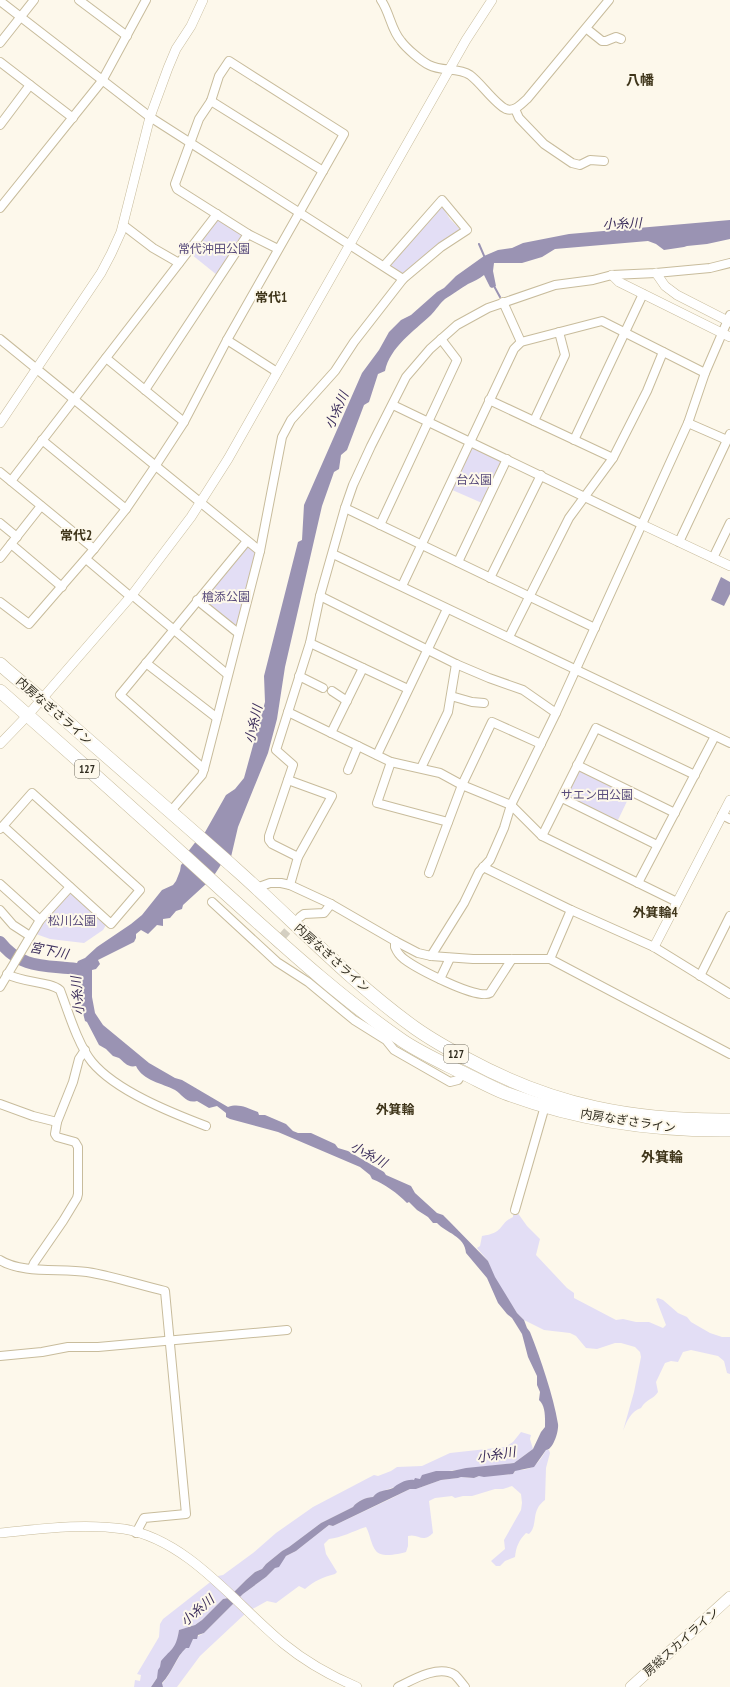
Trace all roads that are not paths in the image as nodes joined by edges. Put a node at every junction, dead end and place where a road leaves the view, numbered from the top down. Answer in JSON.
{"nodes":[{"id":1,"x":34,"y":0,"type":"edge"},
{"id":2,"x":79,"y":0,"type":"edge"},
{"id":3,"x":146,"y":0,"type":"edge"},
{"id":4,"x":202,"y":0,"type":"edge"},
{"id":5,"x":381,"y":0,"type":"edge"},
{"id":6,"x":492,"y":0,"type":"edge"},
{"id":7,"x":609,"y":0,"type":"edge"},
{"id":8,"x":0,"y":1,"type":"edge"},
{"id":9,"x":90,"y":3,"type":"edge"},
{"id":10,"x":21,"y":17,"type":"junction"},
{"id":11,"x":587,"y":29,"type":"junction"},
{"id":12,"x":126,"y":36,"type":"junction"},
{"id":13,"x":621,"y":39,"type":"dead end"},
{"id":14,"x":0,"y":43,"type":"edge"},
{"id":15,"x":0,"y":62,"type":"edge"},
{"id":16,"x":450,"y":69,"type":"junction"},
{"id":17,"x":102,"y":81,"type":"junction"},
{"id":18,"x":30,"y":85,"type":"junction"},
{"id":19,"x":210,"y":101,"type":"junction"},
{"id":20,"x":515,"y":109,"type":"junction"},
{"id":21,"x":73,"y":118,"type":"junction"},
{"id":22,"x":150,"y":118,"type":"junction"},
{"id":23,"x":0,"y":125,"type":"edge"},
{"id":24,"x":190,"y":143,"type":"junction"},
{"id":25,"x":604,"y":161,"type":"dead end"},
{"id":26,"x":323,"y":171,"type":"junction"},
{"id":27,"x":0,"y":208,"type":"edge"},
{"id":28,"x":301,"y":212,"type":"junction"},
{"id":29,"x":217,"y":214,"type":"junction"},
{"id":30,"x":123,"y":225,"type":"junction"},
{"id":31,"x":248,"y":234,"type":"junction"},
{"id":32,"x":349,"y":244,"type":"junction"},
{"id":33,"x":278,"y":249,"type":"junction"},
{"id":34,"x":730,"y":263,"type":"edge"},
{"id":35,"x":179,"y":264,"type":"junction"},
{"id":36,"x":384,"y":266,"type":"junction"},
{"id":37,"x":656,"y":273,"type":"junction"},
{"id":38,"x":612,"y":275,"type":"junction"},
{"id":39,"x":403,"y":278,"type":"junction"},
{"id":40,"x":643,"y":294,"type":"junction"},
{"id":41,"x":503,"y":302,"type":"junction"},
{"id":42,"x":729,"y":319,"type":"edge"},
{"id":43,"x":559,"y":332,"type":"junction"},
{"id":44,"x":625,"y":333,"type":"junction"},
{"id":45,"x":726,"y":335,"type":"edge"},
{"id":46,"x":0,"y":339,"type":"edge"},
{"id":47,"x":441,"y":339,"type":"junction"},
{"id":48,"x":227,"y":340,"type":"junction"},
{"id":49,"x":521,"y":342,"type":"junction"},
{"id":50,"x":663,"y":352,"type":"junction"},
{"id":51,"x":106,"y":358,"type":"junction"},
{"id":52,"x":36,"y":368,"type":"junction"},
{"id":53,"x":277,"y":372,"type":"junction"},
{"id":54,"x":705,"y":373,"type":"junction"},
{"id":55,"x":145,"y":390,"type":"junction"},
{"id":56,"x":74,"y":398,"type":"junction"},
{"id":57,"x":490,"y":400,"type":"junction"},
{"id":58,"x":393,"y":405,"type":"junction"},
{"id":59,"x":534,"y":421,"type":"junction"},
{"id":60,"x":184,"y":422,"type":"junction"},
{"id":61,"x":429,"y":422,"type":"junction"},
{"id":62,"x":0,"y":423,"type":"edge"},
{"id":63,"x":688,"y":423,"type":"junction"},
{"id":64,"x":728,"y":437,"type":"edge"},
{"id":65,"x":42,"y":440,"type":"junction"},
{"id":66,"x":574,"y":440,"type":"junction"},
{"id":67,"x":470,"y":441,"type":"junction"},
{"id":68,"x":613,"y":458,"type":"junction"},
{"id":69,"x":507,"y":459,"type":"junction"},
{"id":70,"x":156,"y":465,"type":"junction"},
{"id":71,"x":0,"y":472,"type":"edge"},
{"id":72,"x":541,"y":475,"type":"junction"},
{"id":73,"x":11,"y":481,"type":"junction"},
{"id":74,"x":585,"y":496,"type":"junction"},
{"id":75,"x":201,"y":502,"type":"junction"},
{"id":76,"x":41,"y":506,"type":"junction"},
{"id":77,"x":345,"y":508,"type":"junction"},
{"id":78,"x":126,"y":509,"type":"junction"},
{"id":79,"x":0,"y":523,"type":"edge"},
{"id":80,"x":730,"y":523,"type":"edge"},
{"id":81,"x":380,"y":525,"type":"junction"},
{"id":82,"x":643,"y":525,"type":"junction"},
{"id":83,"x":17,"y":537,"type":"junction"},
{"id":84,"x":247,"y":541,"type":"junction"},
{"id":85,"x":679,"y":542,"type":"junction"},
{"id":86,"x":11,"y":544,"type":"junction"},
{"id":87,"x":421,"y":545,"type":"junction"},
{"id":88,"x":94,"y":549,"type":"junction"},
{"id":89,"x":260,"y":552,"type":"junction"},
{"id":90,"x":333,"y":554,"type":"junction"},
{"id":91,"x":0,"y":558,"type":"edge"},
{"id":92,"x":713,"y":558,"type":"junction"},
{"id":93,"x":86,"y":559,"type":"junction"},
{"id":94,"x":458,"y":562,"type":"junction"},
{"id":95,"x":730,"y":566,"type":"edge"},
{"id":96,"x":490,"y":578,"type":"junction"},
{"id":97,"x":402,"y":586,"type":"junction"},
{"id":98,"x":62,"y":587,"type":"junction"},
{"id":99,"x":131,"y":596,"type":"junction"},
{"id":100,"x":320,"y":596,"type":"junction"},
{"id":101,"x":530,"y":596,"type":"junction"},
{"id":102,"x":197,"y":600,"type":"junction"},
{"id":103,"x":0,"y":602,"type":"edge"},
{"id":104,"x":447,"y":609,"type":"junction"},
{"id":105,"x":595,"y":628,"type":"junction"},
{"id":106,"x":173,"y":630,"type":"junction"},
{"id":107,"x":238,"y":633,"type":"junction"},
{"id":108,"x":509,"y":637,"type":"junction"},
{"id":109,"x":310,"y":642,"type":"junction"},
{"id":110,"x":427,"y":649,"type":"junction"},
{"id":111,"x":146,"y":663,"type":"junction"},
{"id":112,"x":0,"y":664,"type":"edge"},
{"id":113,"x":456,"y":664,"type":"junction"},
{"id":114,"x":363,"y":668,"type":"junction"},
{"id":115,"x":576,"y":669,"type":"junction"},
{"id":116,"x":227,"y":674,"type":"junction"},
{"id":117,"x":299,"y":676,"type":"junction"},
{"id":118,"x":324,"y":688,"type":"dead end"},
{"id":119,"x":408,"y":689,"type":"junction"},
{"id":120,"x":0,"y":691,"type":"edge"},
{"id":121,"x":332,"y":691,"type":"dead end"},
{"id":122,"x":451,"y":696,"type":"junction"},
{"id":123,"x":42,"y":699,"type":"junction"},
{"id":124,"x":347,"y":701,"type":"junction"},
{"id":125,"x":484,"y":703,"type":"dead end"},
{"id":126,"x":288,"y":712,"type":"junction"},
{"id":127,"x":556,"y":713,"type":"junction"},
{"id":128,"x":28,"y":716,"type":"junction"},
{"id":129,"x":216,"y":718,"type":"junction"},
{"id":130,"x":331,"y":733,"type":"junction"},
{"id":131,"x":715,"y":736,"type":"junction"},
{"id":132,"x":730,"y":743,"type":"edge"},
{"id":133,"x":0,"y":744,"type":"edge"},
{"id":134,"x":541,"y":744,"type":"junction"},
{"id":135,"x":358,"y":746,"type":"junction"},
{"id":136,"x":377,"y":755,"type":"junction"},
{"id":137,"x":391,"y":762,"type":"junction"},
{"id":138,"x":578,"y":765,"type":"junction"},
{"id":139,"x":421,"y":768,"type":"junction"},
{"id":140,"x":204,"y":769,"type":"junction"},
{"id":141,"x":348,"y":770,"type":"dead end"},
{"id":142,"x":695,"y":775,"type":"junction"},
{"id":143,"x":288,"y":780,"type":"junction"},
{"id":144,"x":462,"y":785,"type":"junction"},
{"id":145,"x":562,"y":798,"type":"junction"},
{"id":146,"x":730,"y":800,"type":"edge"},
{"id":147,"x":511,"y":805,"type":"junction"},
{"id":148,"x":170,"y":812,"type":"junction"},
{"id":149,"x":675,"y":813,"type":"junction"},
{"id":150,"x":726,"y":817,"type":"edge"},
{"id":151,"x":448,"y":822,"type":"junction"},
{"id":152,"x":1,"y":828,"type":"edge"},
{"id":153,"x":542,"y":836,"type":"junction"},
{"id":154,"x":657,"y":845,"type":"junction"},
{"id":155,"x":298,"y":857,"type":"junction"},
{"id":156,"x":484,"y":867,"type":"junction"},
{"id":157,"x":429,"y":873,"type":"dead end"},
{"id":158,"x":638,"y":883,"type":"junction"},
{"id":159,"x":0,"y":884,"type":"edge"},
{"id":160,"x":290,"y":885,"type":"junction"},
{"id":161,"x":70,"y":887,"type":"junction"},
{"id":162,"x":256,"y":888,"type":"junction"},
{"id":163,"x":212,"y":902,"type":"dead end"},
{"id":164,"x":677,"y":902,"type":"junction"},
{"id":165,"x":331,"y":904,"type":"junction"},
{"id":166,"x":0,"y":910,"type":"edge"},
{"id":167,"x":570,"y":910,"type":"junction"},
{"id":168,"x":730,"y":916,"type":"edge"},
{"id":169,"x":300,"y":917,"type":"tunnel mouth"},
{"id":170,"x":40,"y":920,"type":"junction"},
{"id":171,"x":28,"y":939,"type":"junction"},
{"id":172,"x":395,"y":941,"type":"junction"},
{"id":173,"x":274,"y":946,"type":"tunnel mouth"},
{"id":174,"x":654,"y":947,"type":"junction"},
{"id":175,"x":268,"y":953,"type":"junction"},
{"id":176,"x":431,"y":956,"type":"junction"},
{"id":177,"x":450,"y":958,"type":"junction"},
{"id":178,"x":512,"y":959,"type":"junction"},
{"id":179,"x":550,"y":959,"type":"junction"},
{"id":180,"x":5,"y":972,"type":"edge"},
{"id":181,"x":700,"y":976,"type":"junction"},
{"id":182,"x":440,"y":979,"type":"junction"},
{"id":183,"x":0,"y":986,"type":"edge"},
{"id":184,"x":325,"y":988,"type":"junction"},
{"id":185,"x":730,"y":994,"type":"edge"},
{"id":186,"x":85,"y":1050,"type":"junction"},
{"id":187,"x":730,"y":1054,"type":"edge"},
{"id":188,"x":0,"y":1104,"type":"edge"},
{"id":189,"x":545,"y":1106,"type":"junction"},
{"id":190,"x":730,"y":1120,"type":"edge"},
{"id":191,"x":57,"y":1122,"type":"junction"},
{"id":192,"x":206,"y":1126,"type":"dead end"},
{"id":193,"x":730,"y":1130,"type":"edge"},
{"id":194,"x":515,"y":1210,"type":"dead end"},
{"id":195,"x":0,"y":1260,"type":"edge"},
{"id":196,"x":32,"y":1268,"type":"junction"},
{"id":197,"x":288,"y":1330,"type":"dead end"},
{"id":198,"x":170,"y":1340,"type":"junction"},
{"id":199,"x":0,"y":1356,"type":"edge"},
{"id":200,"x":0,"y":1533,"type":"edge"},
{"id":201,"x":136,"y":1533,"type":"junction"},
{"id":202,"x":730,"y":1597,"type":"edge"},
{"id":203,"x":357,"y":1687,"type":"edge"},
{"id":204,"x":398,"y":1687,"type":"edge"},
{"id":205,"x":465,"y":1687,"type":"edge"},
{"id":206,"x":631,"y":1687,"type":"edge"}],
"edges":[{"from":1,"to":10,"type":"street"},
{"from":2,"to":9,"type":"street"},
{"from":3,"to":12,"type":"street"},
{"from":4,"to":22,"type":"street"},
{"from":5,"to":16,"type":"street"},
{"from":6,"to":16,"type":"street"},
{"from":7,"to":11,"type":"street"},
{"from":8,"to":10,"type":"street"},
{"from":9,"to":12,"type":"street"},
{"from":10,"to":14,"type":"street"},
{"from":10,"to":17,"type":"street"},
{"from":11,"to":13,"type":"street"},
{"from":11,"to":20,"type":"street"},
{"from":12,"to":17,"type":"street"},
{"from":15,"to":18,"type":"street"},
{"from":16,"to":20,"type":"street"},
{"from":16,"to":32,"type":"street"},
{"from":17,"to":21,"type":"street"},
{"from":17,"to":22,"type":"street"},
{"from":18,"to":21,"type":"street"},
{"from":18,"to":23,"type":"street"},
{"from":19,"to":24,"type":"street"},
{"from":19,"to":26,"type":"street"},
{"from":19,"to":26,"type":"street"},
{"from":20,"to":25,"type":"street"},
{"from":21,"to":27,"type":"street"},
{"from":22,"to":24,"type":"street"},
{"from":22,"to":30,"type":"street"},
{"from":24,"to":28,"type":"street"},
{"from":24,"to":29,"type":"street"},
{"from":26,"to":28,"type":"street"},
{"from":28,"to":32,"type":"street"},
{"from":28,"to":33,"type":"street"},
{"from":29,"to":31,"type":"street"},
{"from":29,"to":35,"type":"street"},
{"from":30,"to":35,"type":"street"},
{"from":30,"to":52,"type":"street"},
{"from":31,"to":33,"type":"street"},
{"from":31,"to":55,"type":"street"},
{"from":32,"to":36,"type":"street"},
{"from":32,"to":53,"type":"street"},
{"from":33,"to":48,"type":"street"},
{"from":34,"to":37,"type":"street"},
{"from":35,"to":51,"type":"street"},
{"from":36,"to":39,"type":"street"},
{"from":36,"to":39,"type":"street"},
{"from":37,"to":38,"type":"street"},
{"from":37,"to":42,"type":"street"},
{"from":38,"to":40,"type":"street"},
{"from":38,"to":41,"type":"street"},
{"from":39,"to":89,"type":"street"},
{"from":40,"to":44,"type":"street"},
{"from":40,"to":45,"type":"street"},
{"from":41,"to":47,"type":"street"},
{"from":41,"to":49,"type":"street"},
{"from":42,"to":45,"type":"street"},
{"from":43,"to":44,"type":"street"},
{"from":43,"to":49,"type":"street"},
{"from":43,"to":59,"type":"street"},
{"from":44,"to":50,"type":"street"},
{"from":44,"to":66,"type":"street"},
{"from":45,"to":54,"type":"street"},
{"from":46,"to":52,"type":"street"},
{"from":47,"to":58,"type":"street"},
{"from":47,"to":61,"type":"street"},
{"from":48,"to":53,"type":"street"},
{"from":48,"to":60,"type":"street"},
{"from":49,"to":57,"type":"street"},
{"from":50,"to":54,"type":"street"},
{"from":50,"to":68,"type":"street"},
{"from":51,"to":55,"type":"street"},
{"from":51,"to":56,"type":"street"},
{"from":52,"to":56,"type":"street"},
{"from":52,"to":62,"type":"street"},
{"from":53,"to":75,"type":"street"},
{"from":54,"to":63,"type":"street"},
{"from":55,"to":60,"type":"street"},
{"from":56,"to":65,"type":"street"},
{"from":56,"to":70,"type":"street"},
{"from":57,"to":59,"type":"street"},
{"from":57,"to":67,"type":"street"},
{"from":58,"to":61,"type":"street"},
{"from":58,"to":77,"type":"street"},
{"from":59,"to":66,"type":"street"},
{"from":60,"to":70,"type":"street"},
{"from":61,"to":67,"type":"street"},
{"from":61,"to":81,"type":"street"},
{"from":63,"to":64,"type":"street"},
{"from":63,"to":82,"type":"street"},
{"from":64,"to":85,"type":"street"},
{"from":65,"to":73,"type":"street"},
{"from":65,"to":78,"type":"street"},
{"from":66,"to":68,"type":"street"},
{"from":67,"to":69,"type":"street"},
{"from":67,"to":87,"type":"street"},
{"from":68,"to":74,"type":"street"},
{"from":69,"to":72,"type":"street"},
{"from":69,"to":94,"type":"street"},
{"from":70,"to":75,"type":"street"},
{"from":70,"to":78,"type":"street"},
{"from":71,"to":73,"type":"street"},
{"from":72,"to":74,"type":"street"},
{"from":72,"to":96,"type":"street"},
{"from":73,"to":76,"type":"street"},
{"from":74,"to":82,"type":"street"},
{"from":74,"to":101,"type":"street"},
{"from":75,"to":84,"type":"street"},
{"from":75,"to":99,"type":"street"},
{"from":76,"to":83,"type":"street"},
{"from":76,"to":88,"type":"street"},
{"from":77,"to":81,"type":"street"},
{"from":77,"to":90,"type":"street"},
{"from":78,"to":88,"type":"street"},
{"from":79,"to":83,"type":"street"},
{"from":80,"to":92,"type":"street"},
{"from":81,"to":87,"type":"street"},
{"from":82,"to":85,"type":"street"},
{"from":82,"to":105,"type":"street"},
{"from":83,"to":86,"type":"street"},
{"from":84,"to":89,"type":"street"},
{"from":84,"to":102,"type":"street"},
{"from":85,"to":92,"type":"street"},
{"from":86,"to":91,"type":"street"},
{"from":86,"to":98,"type":"street"},
{"from":87,"to":94,"type":"street"},
{"from":87,"to":97,"type":"street"},
{"from":88,"to":93,"type":"street"},
{"from":89,"to":107,"type":"street"},
{"from":90,"to":97,"type":"street"},
{"from":90,"to":100,"type":"street"},
{"from":92,"to":95,"type":"street"},
{"from":93,"to":98,"type":"street"},
{"from":93,"to":99,"type":"street"},
{"from":94,"to":96,"type":"street"},
{"from":96,"to":101,"type":"street"},
{"from":97,"to":104,"type":"street"},
{"from":98,"to":103,"type":"street"},
{"from":99,"to":106,"type":"street"},
{"from":99,"to":123,"type":"street"},
{"from":100,"to":109,"type":"street"},
{"from":100,"to":110,"type":"street"},
{"from":101,"to":105,"type":"street"},
{"from":101,"to":108,"type":"street"},
{"from":102,"to":106,"type":"street"},
{"from":102,"to":107,"type":"street"},
{"from":104,"to":108,"type":"street"},
{"from":104,"to":110,"type":"street"},
{"from":105,"to":115,"type":"street"},
{"from":106,"to":111,"type":"street"},
{"from":106,"to":116,"type":"street"},
{"from":107,"to":116,"type":"street"},
{"from":108,"to":115,"type":"street"},
{"from":109,"to":114,"type":"street"},
{"from":109,"to":117,"type":"street"},
{"from":110,"to":113,"type":"street"},
{"from":110,"to":119,"type":"street"},
{"from":111,"to":129,"type":"street"},
{"from":111,"to":140,"type":"street"},
{"from":112,"to":123,"type":"highway","name":"内房なぎさライン","number":"127"},
{"from":113,"to":122,"type":"street"},
{"from":113,"to":127,"type":"street"},
{"from":114,"to":119,"type":"street"},
{"from":114,"to":124,"type":"street"},
{"from":115,"to":127,"type":"street"},
{"from":115,"to":131,"type":"street"},
{"from":116,"to":129,"type":"street"},
{"from":117,"to":118,"type":"street"},
{"from":117,"to":126,"type":"street"},
{"from":119,"to":136,"type":"street"},
{"from":120,"to":128,"type":"highway","name":"内房なぎさライン","number":"127"},
{"from":121,"to":124,"type":"street"},
{"from":122,"to":125,"type":"street"},
{"from":122,"to":139,"type":"street"},
{"from":123,"to":128,"type":"street"},
{"from":123,"to":148,"type":"highway","name":"内房なぎさライン","number":"127"},
{"from":124,"to":130,"type":"street"},
{"from":126,"to":130,"type":"street"},
{"from":126,"to":143,"type":"street"},
{"from":127,"to":134,"type":"street"},
{"from":128,"to":133,"type":"street"},
{"from":128,"to":184,"type":"highway","name":"内房なぎさライン","number":"127"},
{"from":129,"to":140,"type":"street"},
{"from":130,"to":135,"type":"street"},
{"from":131,"to":132,"type":"street"},
{"from":131,"to":142,"type":"street"},
{"from":134,"to":144,"type":"street"},
{"from":134,"to":147,"type":"street"},
{"from":135,"to":136,"type":"street"},
{"from":135,"to":141,"type":"street"},
{"from":136,"to":137,"type":"street"},
{"from":137,"to":139,"type":"street"},
{"from":137,"to":151,"type":"street"},
{"from":138,"to":142,"type":"street"},
{"from":138,"to":145,"type":"street"},
{"from":138,"to":149,"type":"street"},
{"from":139,"to":144,"type":"street"},
{"from":140,"to":148,"type":"street"},
{"from":142,"to":149,"type":"street"},
{"from":143,"to":155,"type":"street"},
{"from":143,"to":155,"type":"street"},
{"from":144,"to":147,"type":"street"},
{"from":144,"to":151,"type":"street"},
{"from":145,"to":153,"type":"street"},
{"from":145,"to":154,"type":"street"},
{"from":146,"to":150,"type":"street"},
{"from":147,"to":153,"type":"street"},
{"from":147,"to":156,"type":"street"},
{"from":148,"to":162,"type":"highway","name":"内房なぎさライン","number":"127"},
{"from":149,"to":154,"type":"street"},
{"from":150,"to":164,"type":"street"},
{"from":151,"to":157,"type":"street"},
{"from":152,"to":161,"type":"street"},
{"from":152,"to":161,"type":"street"},
{"from":153,"to":158,"type":"street"},
{"from":154,"to":158,"type":"street"},
{"from":155,"to":160,"type":"street"},
{"from":156,"to":167,"type":"street"},
{"from":156,"to":176,"type":"street"},
{"from":158,"to":164,"type":"street"},
{"from":159,"to":170,"type":"street"},
{"from":160,"to":162,"type":"street"},
{"from":160,"to":165,"type":"street"},
{"from":161,"to":170,"type":"street"},
{"from":162,"to":190,"type":"highway","name":"内房なぎさライン","number":"127"},
{"from":163,"to":175,"type":"street"},
{"from":164,"to":174,"type":"street"},
{"from":165,"to":169,"type":"street"},
{"from":165,"to":172,"type":"street"},
{"from":166,"to":171,"type":"street"},
{"from":167,"to":174,"type":"street"},
{"from":167,"to":179,"type":"street"},
{"from":168,"to":181,"type":"street"},
{"from":170,"to":171,"type":"street"},
{"from":171,"to":180,"type":"street"},
{"from":172,"to":176,"type":"street"},
{"from":172,"to":182,"type":"street"},
{"from":173,"to":175,"type":"street"},
{"from":174,"to":181,"type":"street"},
{"from":175,"to":184,"type":"street"},
{"from":176,"to":177,"type":"street"},
{"from":177,"to":178,"type":"street"},
{"from":177,"to":182,"type":"street"},
{"from":178,"to":179,"type":"street"},
{"from":178,"to":182,"type":"street"},
{"from":179,"to":187,"type":"street"},
{"from":180,"to":183,"type":"street"},
{"from":180,"to":186,"type":"street"},
{"from":181,"to":185,"type":"street"},
{"from":184,"to":189,"type":"highway","name":"内房なぎさライン","number":"127"},
{"from":186,"to":191,"type":"street"},
{"from":186,"to":192,"type":"street"},
{"from":188,"to":191,"type":"street"},
{"from":189,"to":193,"type":"highway","name":"内房なぎさライン","number":"127"},
{"from":189,"to":194,"type":"street"},
{"from":191,"to":196,"type":"street"},
{"from":195,"to":196,"type":"street"},
{"from":196,"to":198,"type":"street"},
{"from":197,"to":198,"type":"street"},
{"from":198,"to":199,"type":"street"},
{"from":198,"to":201,"type":"street"},
{"from":200,"to":201,"type":"street"},
{"from":201,"to":203,"type":"street"},
{"from":202,"to":206,"type":"main road","name":"房総スカイライン"},
{"from":204,"to":205,"type":"street"}]}
